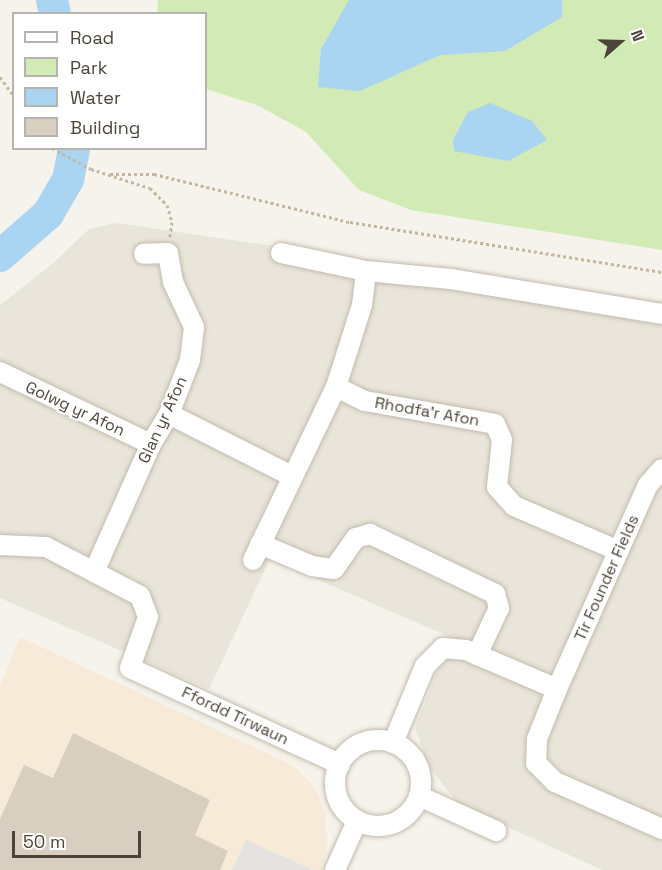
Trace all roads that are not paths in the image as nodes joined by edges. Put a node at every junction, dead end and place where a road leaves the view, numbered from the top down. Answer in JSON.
{"nodes":[{"id":1,"x":280,"y":253,"type":"dead end"},
{"id":2,"x":144,"y":254,"type":"dead end"},
{"id":3,"x":366,"y":271,"type":"junction"},
{"id":4,"x":662,"y":314,"type":"edge"},
{"id":5,"x":0,"y":372,"type":"edge"},
{"id":6,"x":336,"y":387,"type":"junction"},
{"id":7,"x":169,"y":414,"type":"junction"},
{"id":8,"x":151,"y":444,"type":"junction"},
{"id":9,"x":662,"y":469,"type":"edge"},
{"id":10,"x":292,"y":476,"type":"junction"},
{"id":11,"x":0,"y":545,"type":"edge"},
{"id":12,"x":619,"y":551,"type":"junction"},
{"id":13,"x":94,"y":572,"type":"junction"},
{"id":14,"x":477,"y":655,"type":"junction"},
{"id":15,"x":556,"y":689,"type":"junction"},
{"id":16,"x":393,"y":743,"type":"junction"},
{"id":17,"x":340,"y":764,"type":"junction"},
{"id":18,"x":419,"y":796,"type":"junction"},
{"id":19,"x":357,"y":820,"type":"junction"},
{"id":20,"x":660,"y":822,"type":"edge"},
{"id":21,"x":496,"y":831,"type":"dead end"},
{"id":22,"x":335,"y":870,"type":"edge"}],
"edges":[{"from":1,"to":3,"type":"street"},
{"from":2,"to":7,"type":"street","name":"Glan yr Afon"},
{"from":3,"to":4,"type":"street"},
{"from":3,"to":6,"type":"street"},
{"from":5,"to":8,"type":"street","name":"Golwg yr Afon"},
{"from":6,"to":10,"type":"street"},
{"from":6,"to":12,"type":"street","name":"Rhodfa'r Afon"},
{"from":7,"to":8,"type":"street","name":"Glan yr Afon"},
{"from":7,"to":10,"type":"street"},
{"from":8,"to":13,"type":"street","name":"Glan yr Afon"},
{"from":9,"to":12,"type":"street","name":"Tir Founder Fields"},
{"from":10,"to":14,"type":"street"},
{"from":11,"to":13,"type":"street"},
{"from":12,"to":15,"type":"street","name":"Tir Founder Fields"},
{"from":13,"to":17,"type":"street","name":"Ffordd Tirwaun"},
{"from":14,"to":15,"type":"street"},
{"from":14,"to":16,"type":"street"},
{"from":15,"to":20,"type":"street","name":"Tir Founder Fields"},
{"from":16,"to":17,"type":"street"},
{"from":16,"to":18,"type":"street"},
{"from":17,"to":19,"type":"street"},
{"from":18,"to":19,"type":"street"},
{"from":18,"to":21,"type":"street"},
{"from":19,"to":22,"type":"street"}]}
